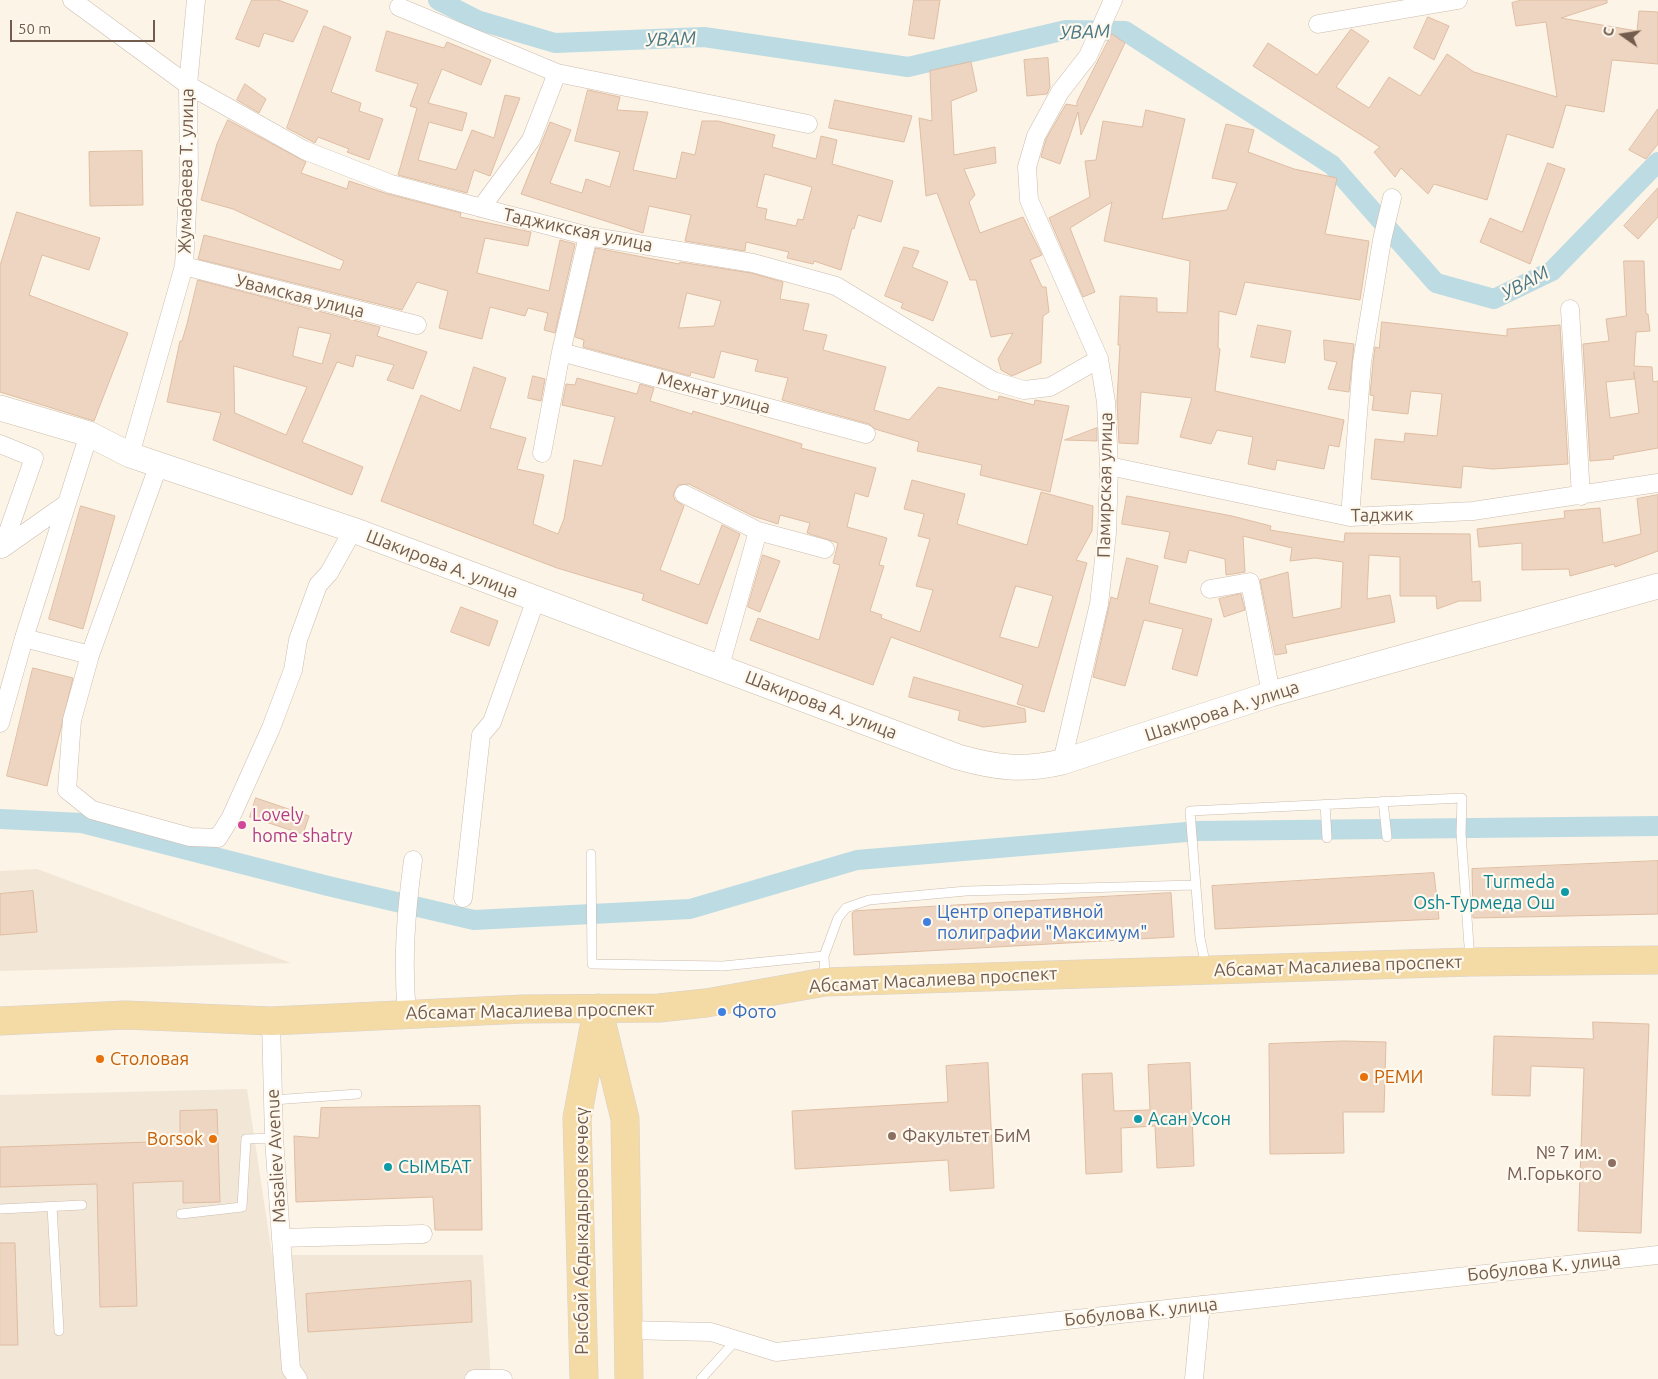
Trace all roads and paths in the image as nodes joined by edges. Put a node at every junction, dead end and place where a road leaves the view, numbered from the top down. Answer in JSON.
{"nodes":[{"id":1,"x":72,"y":0,"type":"edge"},
{"id":2,"x":196,"y":0,"type":"edge"},
{"id":3,"x":1458,"y":0,"type":"edge"},
{"id":4,"x":1106,"y":4,"type":"edge"},
{"id":5,"x":399,"y":7,"type":"dead end"},
{"id":6,"x":1318,"y":24,"type":"dead end"},
{"id":7,"x":557,"y":73,"type":"junction"},
{"id":8,"x":188,"y":85,"type":"junction"},
{"id":9,"x":808,"y":124,"type":"dead end"},
{"id":10,"x":1392,"y":198,"type":"dead end"},
{"id":11,"x":481,"y":208,"type":"junction"},
{"id":12,"x":588,"y":236,"type":"junction"},
{"id":13,"x":184,"y":266,"type":"junction"},
{"id":14,"x":1570,"y":309,"type":"dead end"},
{"id":15,"x":417,"y":325,"type":"dead end"},
{"id":16,"x":562,"y":352,"type":"junction"},
{"id":17,"x":1099,"y":359,"type":"junction"},
{"id":18,"x":0,"y":409,"type":"edge"},
{"id":19,"x":89,"y":434,"type":"junction"},
{"id":20,"x":866,"y":434,"type":"dead end"},
{"id":21,"x":0,"y":444,"type":"edge"},
{"id":22,"x":542,"y":453,"type":"dead end"},
{"id":23,"x":130,"y":455,"type":"junction"},
{"id":24,"x":159,"y":464,"type":"junction"},
{"id":25,"x":1109,"y":466,"type":"junction"},
{"id":26,"x":1658,"y":483,"type":"edge"},
{"id":27,"x":684,"y":494,"type":"dead end"},
{"id":28,"x":1581,"y":496,"type":"junction"},
{"id":29,"x":66,"y":504,"type":"junction"},
{"id":30,"x":1350,"y":517,"type":"junction"},
{"id":31,"x":353,"y":530,"type":"junction"},
{"id":32,"x":758,"y":531,"type":"junction"},
{"id":33,"x":1,"y":548,"type":"edge"},
{"id":34,"x":825,"y":548,"type":"dead end"},
{"id":35,"x":1658,"y":586,"type":"edge"},
{"id":36,"x":1210,"y":589,"type":"dead end"},
{"id":37,"x":536,"y":599,"type":"junction"},
{"id":38,"x":24,"y":638,"type":"junction"},
{"id":39,"x":90,"y":655,"type":"junction"},
{"id":40,"x":720,"y":666,"type":"junction"},
{"id":41,"x":1271,"y":694,"type":"junction"},
{"id":42,"x":0,"y":723,"type":"edge"},
{"id":43,"x":1062,"y":762,"type":"junction"},
{"id":44,"x":1383,"y":801,"type":"junction"},
{"id":45,"x":1325,"y":804,"type":"junction"},
{"id":46,"x":1387,"y":837,"type":"dead end"},
{"id":47,"x":1327,"y":838,"type":"dead end"},
{"id":48,"x":591,"y":854,"type":"dead end"},
{"id":49,"x":413,"y":860,"type":"dead end"},
{"id":50,"x":1196,"y":885,"type":"junction"},
{"id":51,"x":463,"y":898,"type":"dead end"},
{"id":52,"x":1658,"y":960,"type":"edge"},
{"id":53,"x":1470,"y":962,"type":"junction"},
{"id":54,"x":824,"y":969,"type":"junction"},
{"id":55,"x":1206,"y":970,"type":"junction"},
{"id":56,"x":598,"y":1008,"type":"junction"},
{"id":57,"x":407,"y":1014,"type":"junction"},
{"id":58,"x":0,"y":1020,"type":"edge"},
{"id":59,"x":271,"y":1021,"type":"junction"},
{"id":60,"x":357,"y":1094,"type":"dead end"},
{"id":61,"x":272,"y":1100,"type":"junction"},
{"id":62,"x":274,"y":1138,"type":"junction"},
{"id":63,"x":82,"y":1205,"type":"dead end"},
{"id":64,"x":52,"y":1207,"type":"junction"},
{"id":65,"x":0,"y":1209,"type":"edge"},
{"id":66,"x":180,"y":1214,"type":"dead end"},
{"id":67,"x":423,"y":1234,"type":"dead end"},
{"id":68,"x":281,"y":1238,"type":"junction"},
{"id":69,"x":1658,"y":1255,"type":"edge"},
{"id":70,"x":1200,"y":1305,"type":"junction"},
{"id":71,"x":626,"y":1330,"type":"junction"},
{"id":72,"x":58,"y":1331,"type":"dead end"},
{"id":73,"x":736,"y":1340,"type":"junction"},
{"id":74,"x":298,"y":1379,"type":"edge"},
{"id":75,"x":474,"y":1379,"type":"edge"},
{"id":76,"x":504,"y":1379,"type":"edge"},
{"id":77,"x":584,"y":1379,"type":"edge"},
{"id":78,"x":628,"y":1379,"type":"edge"},
{"id":79,"x":702,"y":1379,"type":"edge"},
{"id":80,"x":1194,"y":1379,"type":"edge"}],
"edges":[{"from":1,"to":8,"type":"street","name":"Таджикская улица"},
{"from":2,"to":8,"type":"street","name":"Жумабаева Т. улица"},
{"from":3,"to":6,"type":"street"},
{"from":4,"to":17,"type":"street","name":"Памирская улица"},
{"from":5,"to":7,"type":"street"},
{"from":7,"to":9,"type":"street"},
{"from":7,"to":11,"type":"street"},
{"from":8,"to":11,"type":"street","name":"Таджикская улица"},
{"from":8,"to":13,"type":"street","name":"Жумабаева Т. улица"},
{"from":10,"to":30,"type":"street"},
{"from":11,"to":12,"type":"street","name":"Таджикская улица"},
{"from":12,"to":16,"type":"street"},
{"from":12,"to":17,"type":"street","name":"Таджикская улица"},
{"from":13,"to":15,"type":"street","name":"Увамская улица"},
{"from":13,"to":23,"type":"street","name":"Жумабаева Т. улица"},
{"from":14,"to":28,"type":"street"},
{"from":16,"to":20,"type":"street","name":"Мехнат улица"},
{"from":16,"to":22,"type":"street"},
{"from":17,"to":25,"type":"street","name":"Памирская улица"},
{"from":18,"to":19,"type":"main road","name":"Шакирова А. улица"},
{"from":19,"to":23,"type":"main road","name":"Шакирова А. улица"},
{"from":19,"to":29,"type":"street"},
{"from":21,"to":33,"type":"street"},
{"from":23,"to":24,"type":"main road","name":"Шакирова А. улица"},
{"from":24,"to":31,"type":"main road","name":"Шакирова А. улица"},
{"from":24,"to":39,"type":"street"},
{"from":25,"to":30,"type":"street","name":"Таджик"},
{"from":25,"to":43,"type":"street","name":"Памирская улица"},
{"from":26,"to":28,"type":"street","name":"Таджик"},
{"from":27,"to":32,"type":"street"},
{"from":28,"to":30,"type":"street","name":"Таджик"},
{"from":29,"to":33,"type":"street"},
{"from":29,"to":38,"type":"street"},
{"from":31,"to":37,"type":"main road","name":"Шакирова А. улица"},
{"from":31,"to":39,"type":"street"},
{"from":32,"to":34,"type":"street"},
{"from":32,"to":40,"type":"street"},
{"from":35,"to":41,"type":"main road","name":"Шакирова А. улица"},
{"from":36,"to":41,"type":"street"},
{"from":37,"to":40,"type":"main road","name":"Шакирова А. улица"},
{"from":37,"to":51,"type":"street"},
{"from":38,"to":39,"type":"street"},
{"from":38,"to":42,"type":"street"},
{"from":40,"to":43,"type":"main road","name":"Шакирова А. улица"},
{"from":41,"to":43,"type":"main road","name":"Шакирова А. улица"},
{"from":44,"to":45,"type":"lane"},
{"from":44,"to":46,"type":"lane"},
{"from":44,"to":53,"type":"lane"},
{"from":45,"to":47,"type":"lane"},
{"from":45,"to":50,"type":"lane"},
{"from":48,"to":54,"type":"lane"},
{"from":49,"to":57,"type":"street"},
{"from":50,"to":54,"type":"lane"},
{"from":50,"to":55,"type":"lane"},
{"from":52,"to":53,"type":"main road","name":"Абсамат Масалиева проспект"},
{"from":53,"to":55,"type":"main road","name":"Абсамат Масалиева проспект"},
{"from":54,"to":55,"type":"main road","name":"Абсамат Масалиева проспект"},
{"from":54,"to":56,"type":"main road","name":"Абсамат Масалиева проспект"},
{"from":56,"to":57,"type":"main road","name":"Абсамат Масалиева проспект"},
{"from":56,"to":71,"type":"main road"},
{"from":56,"to":77,"type":"main road","name":"Рысбай Абдыкадыров көчөсү"},
{"from":57,"to":59,"type":"main road","name":"Абсамат Масалиева проспект"},
{"from":58,"to":59,"type":"main road","name":"Абсамат Масалиева проспект"},
{"from":59,"to":61,"type":"street","name":"Masaliev Avenue"},
{"from":60,"to":61,"type":"lane"},
{"from":61,"to":62,"type":"street","name":"Masaliev Avenue"},
{"from":62,"to":66,"type":"lane"},
{"from":62,"to":68,"type":"street","name":"Masaliev Avenue"},
{"from":63,"to":64,"type":"lane"},
{"from":64,"to":65,"type":"lane"},
{"from":64,"to":72,"type":"lane"},
{"from":67,"to":68,"type":"street","name":"Masaliev Avenue"},
{"from":68,"to":74,"type":"street"},
{"from":69,"to":70,"type":"street","name":"Бобулова К. улица"},
{"from":70,"to":73,"type":"street","name":"Бобулова К. улица"},
{"from":70,"to":80,"type":"street"},
{"from":71,"to":73,"type":"street","name":"Бобулова К. улица"},
{"from":71,"to":78,"type":"main road"},
{"from":73,"to":79,"type":"lane"},
{"from":75,"to":76,"type":"street"}]}
